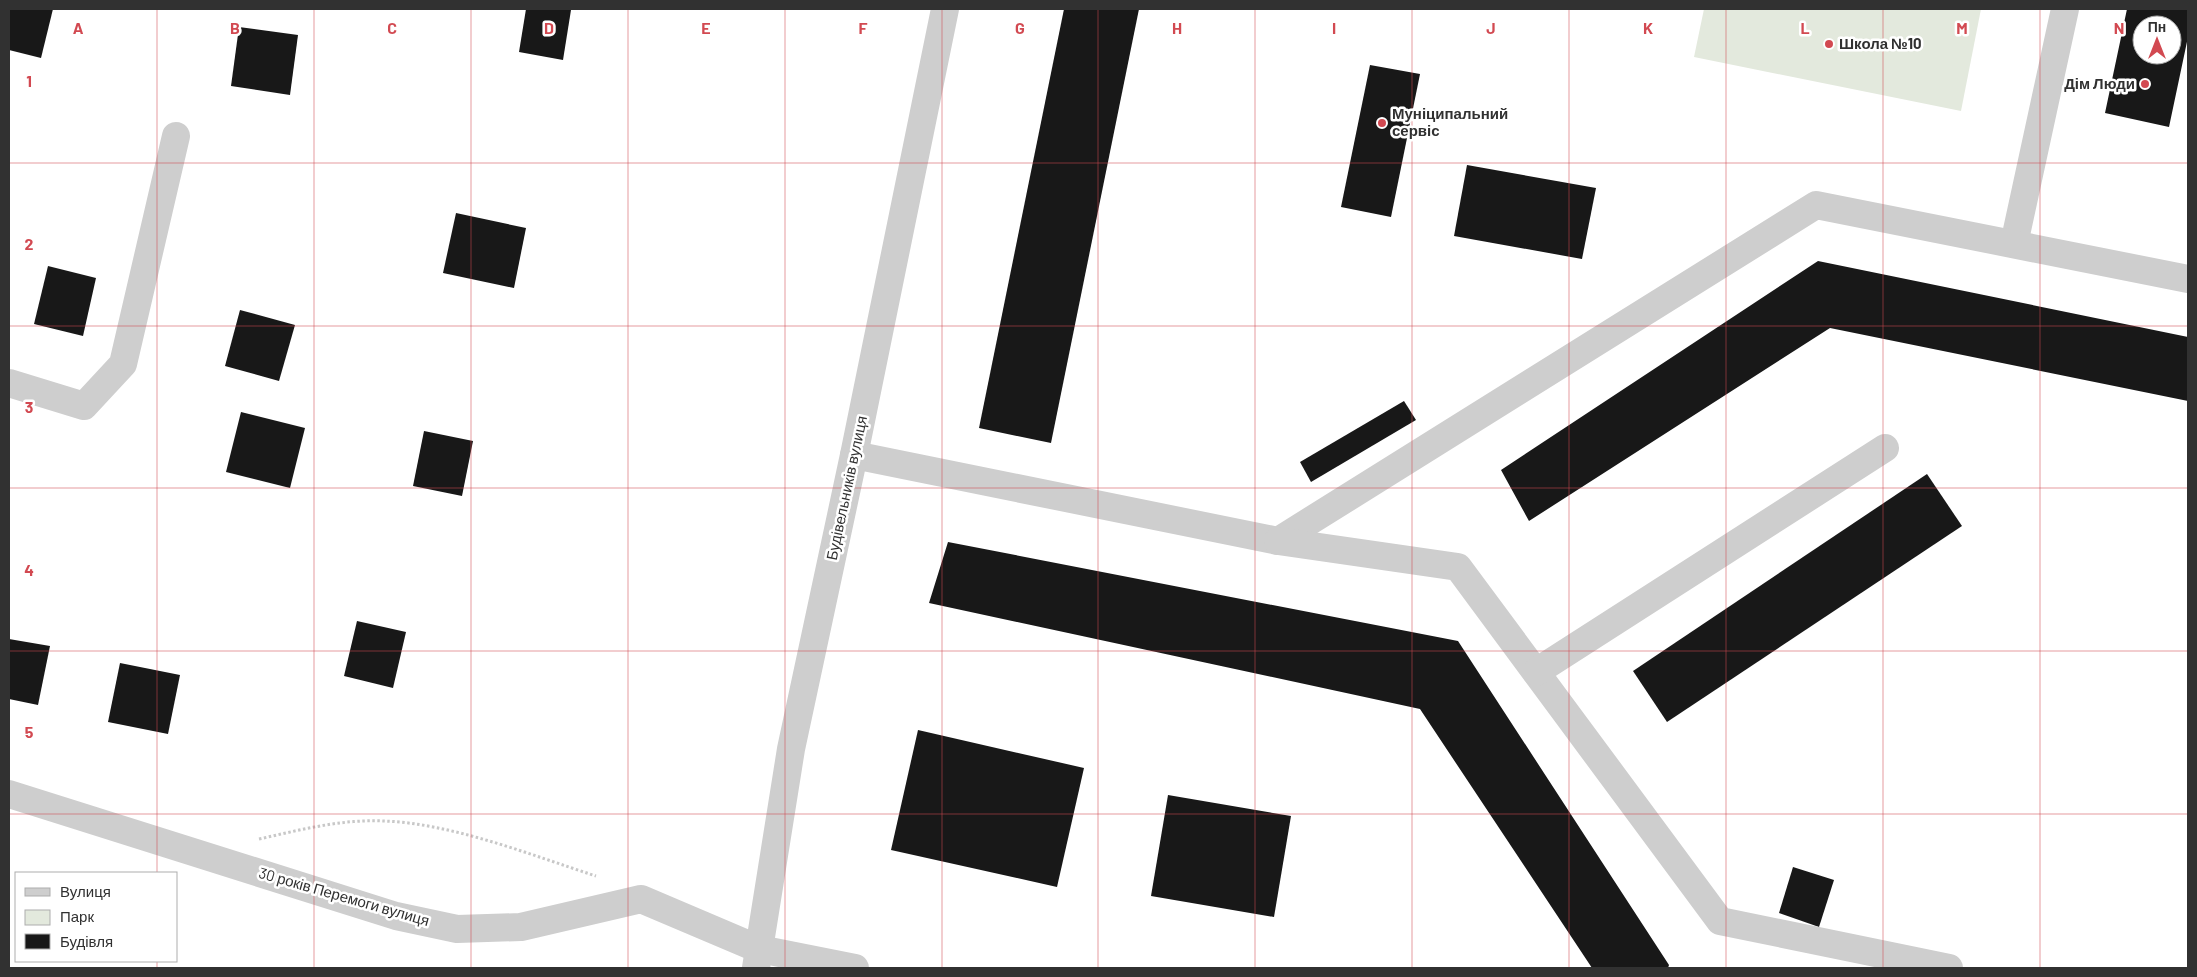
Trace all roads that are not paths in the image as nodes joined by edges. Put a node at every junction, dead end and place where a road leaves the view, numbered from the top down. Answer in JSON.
{"nodes":[{"id":1,"x":945,"y":9,"type":"edge"},
{"id":2,"x":2065,"y":9,"type":"edge"},
{"id":3,"x":176,"y":136,"type":"dead end"},
{"id":4,"x":2014,"y":244,"type":"junction"},
{"id":5,"x":2188,"y":279,"type":"edge"},
{"id":6,"x":9,"y":383,"type":"edge"},
{"id":7,"x":1884,"y":448,"type":"dead end"},
{"id":8,"x":854,"y":455,"type":"junction"},
{"id":9,"x":1278,"y":541,"type":"junction"},
{"id":10,"x":1536,"y":672,"type":"junction"},
{"id":11,"x":9,"y":794,"type":"edge"},
{"id":12,"x":758,"y":959,"type":"edge"},
{"id":13,"x":855,"y":968,"type":"edge"},
{"id":14,"x":1949,"y":968,"type":"edge"}],
"edges":[{"from":1,"to":8,"type":"street","name":"Будівельників вулиця"},
{"from":2,"to":4,"type":"street"},
{"from":3,"to":6,"type":"street"},
{"from":4,"to":5,"type":"street"},
{"from":4,"to":9,"type":"street"},
{"from":7,"to":10,"type":"street"},
{"from":8,"to":9,"type":"street"},
{"from":8,"to":12,"type":"street","name":"Будівельників вулиця"},
{"from":9,"to":10,"type":"street"},
{"from":10,"to":14,"type":"street"},
{"from":11,"to":12,"type":"street","name":"30 років Перемоги вулиця"},
{"from":12,"to":13,"type":"street","name":"30 років Перемоги вулиця"}]}
